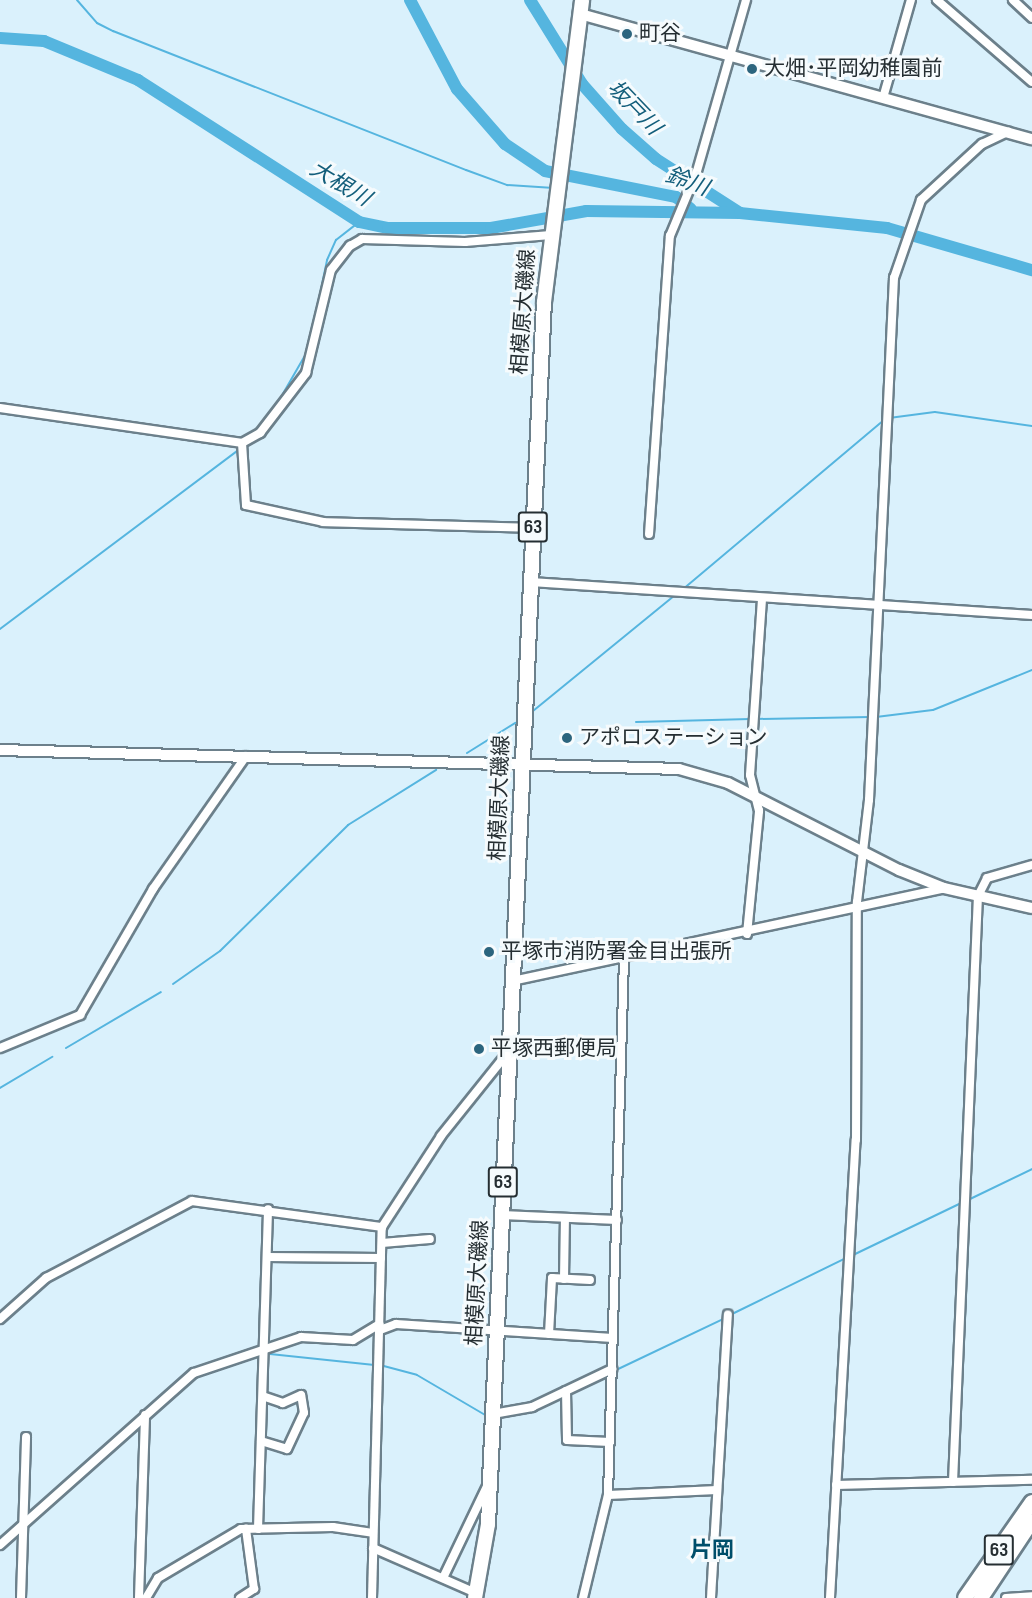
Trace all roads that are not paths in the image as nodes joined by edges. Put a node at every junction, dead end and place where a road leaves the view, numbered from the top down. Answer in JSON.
{"nodes":[{"id":1,"x":746,"y":0,"type":"edge"},
{"id":2,"x":911,"y":0,"type":"edge"},
{"id":3,"x":937,"y":0,"type":"edge"},
{"id":4,"x":1013,"y":0,"type":"edge"},
{"id":5,"x":581,"y":7,"type":"edge"},
{"id":6,"x":1032,"y":18,"type":"edge"},
{"id":7,"x":731,"y":55,"type":"junction"},
{"id":8,"x":1032,"y":82,"type":"edge"},
{"id":9,"x":883,"y":98,"type":"junction"},
{"id":10,"x":1008,"y":132,"type":"junction"},
{"id":11,"x":1032,"y":139,"type":"edge"},
{"id":12,"x":551,"y":233,"type":"junction"},
{"id":13,"x":0,"y":408,"type":"edge"},
{"id":14,"x":242,"y":443,"type":"junction"},
{"id":15,"x":533,"y":528,"type":"junction"},
{"id":16,"x":649,"y":534,"type":"dead end"},
{"id":17,"x":531,"y":582,"type":"junction"},
{"id":18,"x":762,"y":598,"type":"junction"},
{"id":19,"x":878,"y":605,"type":"junction"},
{"id":20,"x":1032,"y":615,"type":"edge"},
{"id":21,"x":0,"y":750,"type":"edge"},
{"id":22,"x":246,"y":756,"type":"junction"},
{"id":23,"x":522,"y":764,"type":"junction"},
{"id":24,"x":754,"y":796,"type":"junction"},
{"id":25,"x":863,"y":851,"type":"junction"},
{"id":26,"x":1032,"y":866,"type":"edge"},
{"id":27,"x":944,"y":888,"type":"junction"},
{"id":28,"x":978,"y":896,"type":"junction"},
{"id":29,"x":1032,"y":908,"type":"edge"},
{"id":30,"x":857,"y":911,"type":"junction"},
{"id":31,"x":747,"y":934,"type":"junction"},
{"id":32,"x":624,"y":959,"type":"junction"},
{"id":33,"x":512,"y":981,"type":"junction"},
{"id":34,"x":0,"y":1048,"type":"edge"},
{"id":35,"x":509,"y":1051,"type":"junction"},
{"id":36,"x":268,"y":1209,"type":"junction"},
{"id":37,"x":502,"y":1215,"type":"junction"},
{"id":38,"x":565,"y":1218,"type":"junction"},
{"id":39,"x":617,"y":1220,"type":"junction"},
{"id":40,"x":382,"y":1227,"type":"junction"},
{"id":41,"x":430,"y":1239,"type":"dead end"},
{"id":42,"x":382,"y":1243,"type":"junction"},
{"id":43,"x":267,"y":1257,"type":"junction"},
{"id":44,"x":381,"y":1258,"type":"junction"},
{"id":45,"x":564,"y":1279,"type":"junction"},
{"id":46,"x":590,"y":1280,"type":"dead end"},
{"id":47,"x":727,"y":1317,"type":"dead end"},
{"id":48,"x":0,"y":1319,"type":"edge"},
{"id":49,"x":380,"y":1327,"type":"junction"},
{"id":50,"x":497,"y":1331,"type":"junction"},
{"id":51,"x":549,"y":1334,"type":"junction"},
{"id":52,"x":613,"y":1338,"type":"junction"},
{"id":53,"x":264,"y":1350,"type":"junction"},
{"id":54,"x":613,"y":1372,"type":"junction"},
{"id":55,"x":567,"y":1394,"type":"junction"},
{"id":56,"x":263,"y":1396,"type":"junction"},
{"id":57,"x":493,"y":1414,"type":"junction"},
{"id":58,"x":145,"y":1415,"type":"junction"},
{"id":59,"x":26,"y":1437,"type":"dead end"},
{"id":60,"x":261,"y":1441,"type":"junction"},
{"id":61,"x":610,"y":1442,"type":"junction"},
{"id":62,"x":1032,"y":1480,"type":"edge"},
{"id":63,"x":490,"y":1482,"type":"junction"},
{"id":64,"x":953,"y":1482,"type":"junction"},
{"id":65,"x":836,"y":1485,"type":"junction"},
{"id":66,"x":717,"y":1490,"type":"junction"},
{"id":67,"x":608,"y":1495,"type":"junction"},
{"id":68,"x":1032,"y":1502,"type":"edge"},
{"id":69,"x":1032,"y":1521,"type":"edge"},
{"id":70,"x":23,"y":1524,"type":"junction"},
{"id":71,"x":246,"y":1529,"type":"junction"},
{"id":72,"x":258,"y":1529,"type":"junction"},
{"id":73,"x":373,"y":1533,"type":"junction"},
{"id":74,"x":1032,"y":1537,"type":"edge"},
{"id":75,"x":0,"y":1545,"type":"edge"},
{"id":76,"x":372,"y":1548,"type":"junction"},
{"id":77,"x":443,"y":1578,"type":"junction"},
{"id":78,"x":475,"y":1595,"type":"edge"},
{"id":79,"x":1032,"y":1596,"type":"edge"},
{"id":80,"x":21,"y":1598,"type":"edge"},
{"id":81,"x":139,"y":1598,"type":"edge"},
{"id":82,"x":146,"y":1598,"type":"edge"},
{"id":83,"x":240,"y":1598,"type":"edge"},
{"id":84,"x":372,"y":1598,"type":"edge"},
{"id":85,"x":583,"y":1598,"type":"edge"},
{"id":86,"x":711,"y":1598,"type":"edge"},
{"id":87,"x":830,"y":1598,"type":"edge"},
{"id":88,"x":965,"y":1598,"type":"edge"},
{"id":89,"x":981,"y":1598,"type":"edge"},
{"id":90,"x":991,"y":1598,"type":"edge"},
{"id":91,"x":1006,"y":1598,"type":"edge"}],
"edges":[{"from":1,"to":7,"type":"street"},
{"from":2,"to":9,"type":"street"},
{"from":3,"to":8,"type":"street"},
{"from":4,"to":6,"type":"street"},
{"from":5,"to":7,"type":"street"},
{"from":5,"to":12,"type":"main road","name":"相模原大磯線","number":"63"},
{"from":7,"to":9,"type":"street"},
{"from":7,"to":16,"type":"street"},
{"from":9,"to":10,"type":"street"},
{"from":10,"to":11,"type":"street"},
{"from":10,"to":19,"type":"street"},
{"from":12,"to":14,"type":"street"},
{"from":12,"to":15,"type":"main road","name":"相模原大磯線","number":"63"},
{"from":13,"to":14,"type":"street"},
{"from":14,"to":15,"type":"street"},
{"from":15,"to":17,"type":"main road","name":"相模原大磯線","number":"63"},
{"from":17,"to":18,"type":"street"},
{"from":17,"to":23,"type":"main road","name":"相模原大磯線","number":"63"},
{"from":18,"to":19,"type":"street"},
{"from":18,"to":24,"type":"street"},
{"from":19,"to":20,"type":"street"},
{"from":19,"to":25,"type":"street"},
{"from":21,"to":22,"type":"street"},
{"from":22,"to":23,"type":"street"},
{"from":22,"to":34,"type":"street"},
{"from":23,"to":24,"type":"street"},
{"from":23,"to":33,"type":"main road","name":"相模原大磯線","number":"63"},
{"from":24,"to":25,"type":"street"},
{"from":24,"to":31,"type":"street"},
{"from":25,"to":27,"type":"street"},
{"from":25,"to":30,"type":"street"},
{"from":26,"to":28,"type":"street"},
{"from":27,"to":28,"type":"street"},
{"from":27,"to":30,"type":"street"},
{"from":28,"to":29,"type":"street"},
{"from":28,"to":64,"type":"street"},
{"from":30,"to":31,"type":"street"},
{"from":30,"to":65,"type":"street"},
{"from":31,"to":32,"type":"street"},
{"from":32,"to":33,"type":"street"},
{"from":32,"to":39,"type":"street"},
{"from":33,"to":35,"type":"main road","name":"相模原大磯線","number":"63"},
{"from":35,"to":37,"type":"main road","name":"相模原大磯線","number":"63"},
{"from":35,"to":40,"type":"street"},
{"from":36,"to":40,"type":"street"},
{"from":36,"to":43,"type":"street"},
{"from":36,"to":48,"type":"street"},
{"from":37,"to":38,"type":"street"},
{"from":37,"to":50,"type":"main road","name":"相模原大磯線","number":"63"},
{"from":38,"to":39,"type":"street"},
{"from":38,"to":45,"type":"street"},
{"from":39,"to":52,"type":"street"},
{"from":40,"to":42,"type":"street"},
{"from":41,"to":42,"type":"street"},
{"from":42,"to":44,"type":"street"},
{"from":43,"to":44,"type":"street"},
{"from":43,"to":53,"type":"street"},
{"from":44,"to":49,"type":"street"},
{"from":45,"to":46,"type":"street"},
{"from":45,"to":51,"type":"street"},
{"from":47,"to":66,"type":"street"},
{"from":49,"to":50,"type":"street"},
{"from":49,"to":53,"type":"street"},
{"from":49,"to":73,"type":"street"},
{"from":50,"to":51,"type":"street"},
{"from":50,"to":57,"type":"main road","name":"相模原大磯線","number":"63"},
{"from":51,"to":52,"type":"street"},
{"from":52,"to":54,"type":"street"},
{"from":53,"to":56,"type":"street"},
{"from":53,"to":58,"type":"street"},
{"from":54,"to":55,"type":"street"},
{"from":54,"to":61,"type":"street"},
{"from":55,"to":57,"type":"street"},
{"from":55,"to":61,"type":"street"},
{"from":56,"to":60,"type":"street"},
{"from":56,"to":60,"type":"street"},
{"from":57,"to":63,"type":"main road","name":"相模原大磯線","number":"63"},
{"from":58,"to":70,"type":"street"},
{"from":58,"to":81,"type":"street"},
{"from":59,"to":70,"type":"street"},
{"from":60,"to":72,"type":"street"},
{"from":61,"to":67,"type":"street"},
{"from":62,"to":64,"type":"street"},
{"from":63,"to":77,"type":"street"},
{"from":63,"to":78,"type":"main road","name":"相模原大磯線","number":"63"},
{"from":64,"to":65,"type":"street"},
{"from":65,"to":87,"type":"street"},
{"from":66,"to":67,"type":"street"},
{"from":66,"to":86,"type":"street"},
{"from":67,"to":85,"type":"street"},
{"from":68,"to":88,"type":"main road","number":"63"},
{"from":69,"to":89,"type":"main road"},
{"from":70,"to":75,"type":"street"},
{"from":70,"to":80,"type":"street"},
{"from":71,"to":72,"type":"street"},
{"from":71,"to":82,"type":"street"},
{"from":71,"to":83,"type":"street"},
{"from":72,"to":73,"type":"street"},
{"from":73,"to":76,"type":"street"},
{"from":74,"to":90,"type":"main road"},
{"from":76,"to":77,"type":"street"},
{"from":76,"to":84,"type":"street"},
{"from":77,"to":78,"type":"street"},
{"from":79,"to":91,"type":"street"}]}
